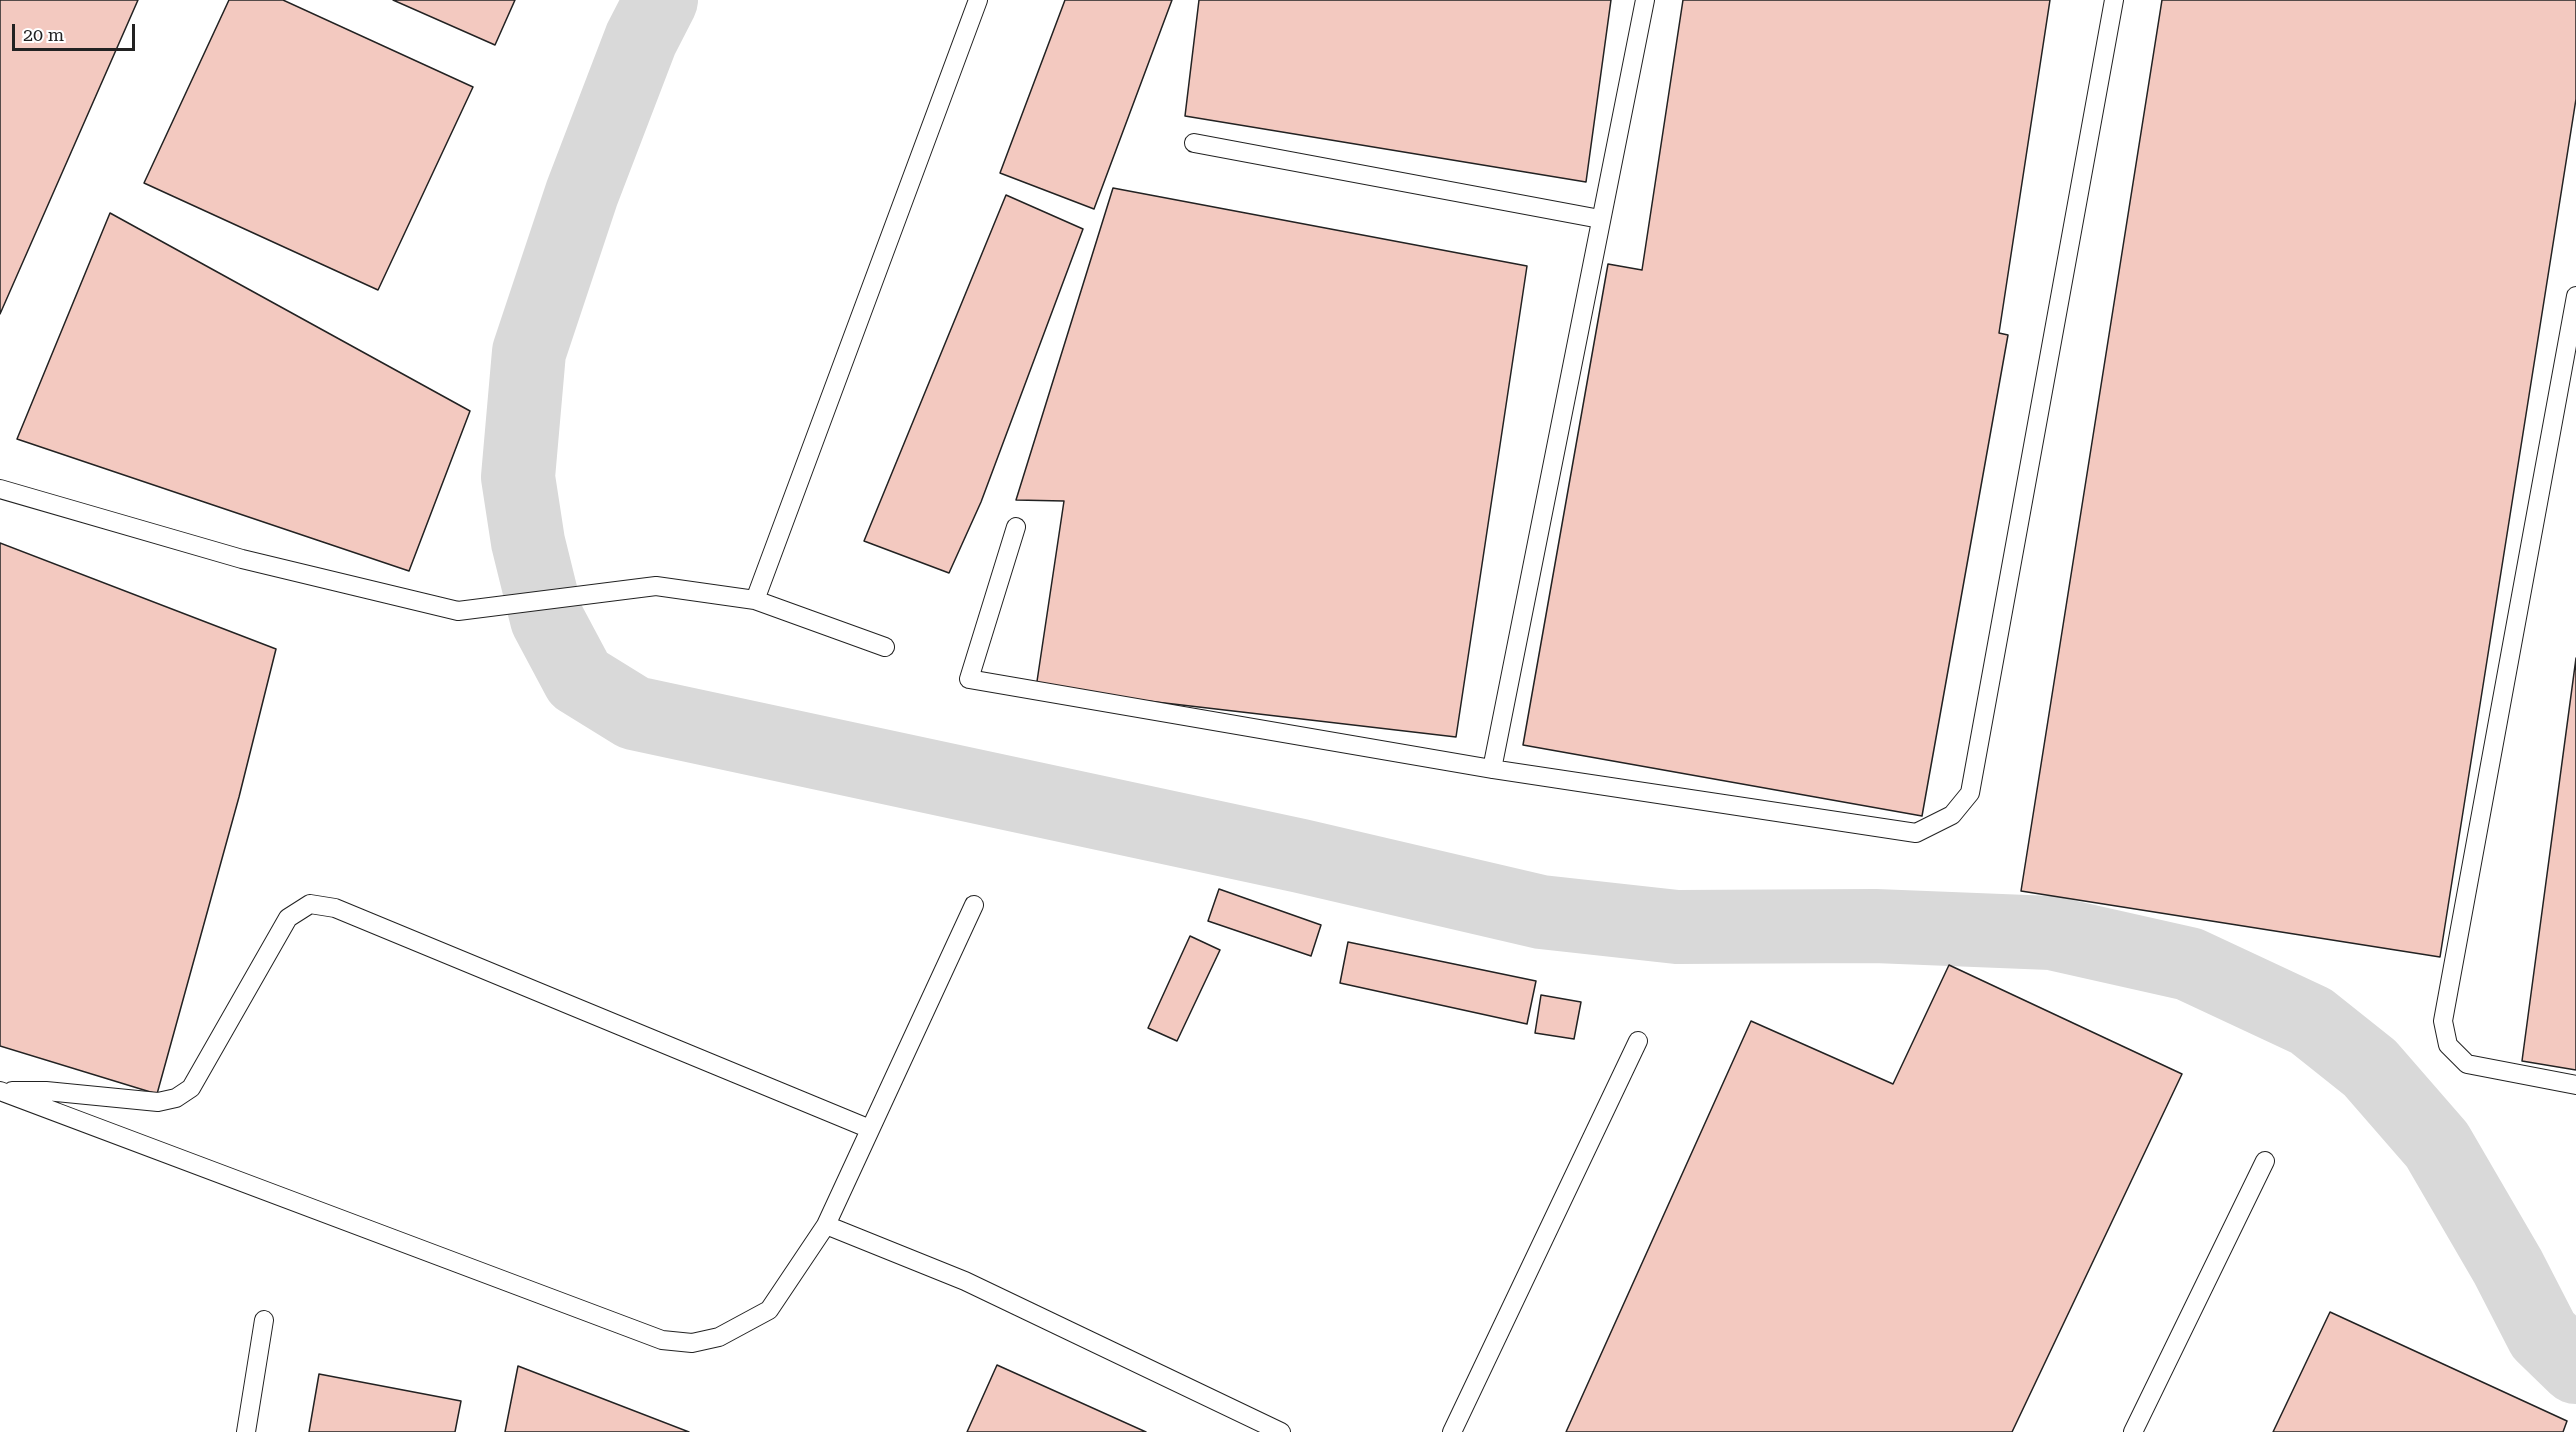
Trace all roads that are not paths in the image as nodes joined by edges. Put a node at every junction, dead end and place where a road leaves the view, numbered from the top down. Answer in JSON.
{"nodes":[{"id":1,"x":978,"y":0,"type":"edge"},
{"id":2,"x":1645,"y":0,"type":"edge"},
{"id":3,"x":2114,"y":0,"type":"edge"},
{"id":4,"x":1194,"y":143,"type":"dead end"},
{"id":5,"x":1600,"y":219,"type":"junction"},
{"id":6,"x":2576,"y":296,"type":"edge"},
{"id":7,"x":0,"y":489,"type":"edge"},
{"id":8,"x":1017,"y":527,"type":"dead end"},
{"id":9,"x":755,"y":600,"type":"junction"},
{"id":10,"x":885,"y":647,"type":"dead end"},
{"id":11,"x":1492,"y":769,"type":"junction"},
{"id":12,"x":974,"y":905,"type":"dead end"},
{"id":13,"x":1638,"y":1041,"type":"dead end"},
{"id":14,"x":2576,"y":1086,"type":"edge"},
{"id":15,"x":1,"y":1091,"type":"edge"},
{"id":16,"x":870,"y":1129,"type":"junction"},
{"id":17,"x":2265,"y":1161,"type":"dead end"},
{"id":18,"x":826,"y":1225,"type":"junction"},
{"id":19,"x":264,"y":1320,"type":"dead end"},
{"id":20,"x":246,"y":1432,"type":"edge"},
{"id":21,"x":1281,"y":1432,"type":"edge"},
{"id":22,"x":1452,"y":1432,"type":"edge"},
{"id":23,"x":2133,"y":1432,"type":"edge"}],
"edges":[{"from":1,"to":9,"type":"lane"},
{"from":2,"to":5,"type":"lane"},
{"from":3,"to":11,"type":"lane"},
{"from":4,"to":5,"type":"lane"},
{"from":5,"to":11,"type":"lane"},
{"from":6,"to":14,"type":"lane"},
{"from":7,"to":9,"type":"lane"},
{"from":8,"to":11,"type":"lane"},
{"from":9,"to":10,"type":"lane"},
{"from":12,"to":16,"type":"lane"},
{"from":13,"to":22,"type":"lane"},
{"from":15,"to":16,"type":"lane"},
{"from":15,"to":18,"type":"lane"},
{"from":16,"to":18,"type":"lane"},
{"from":17,"to":23,"type":"lane"},
{"from":18,"to":21,"type":"lane"},
{"from":19,"to":20,"type":"lane"}]}
